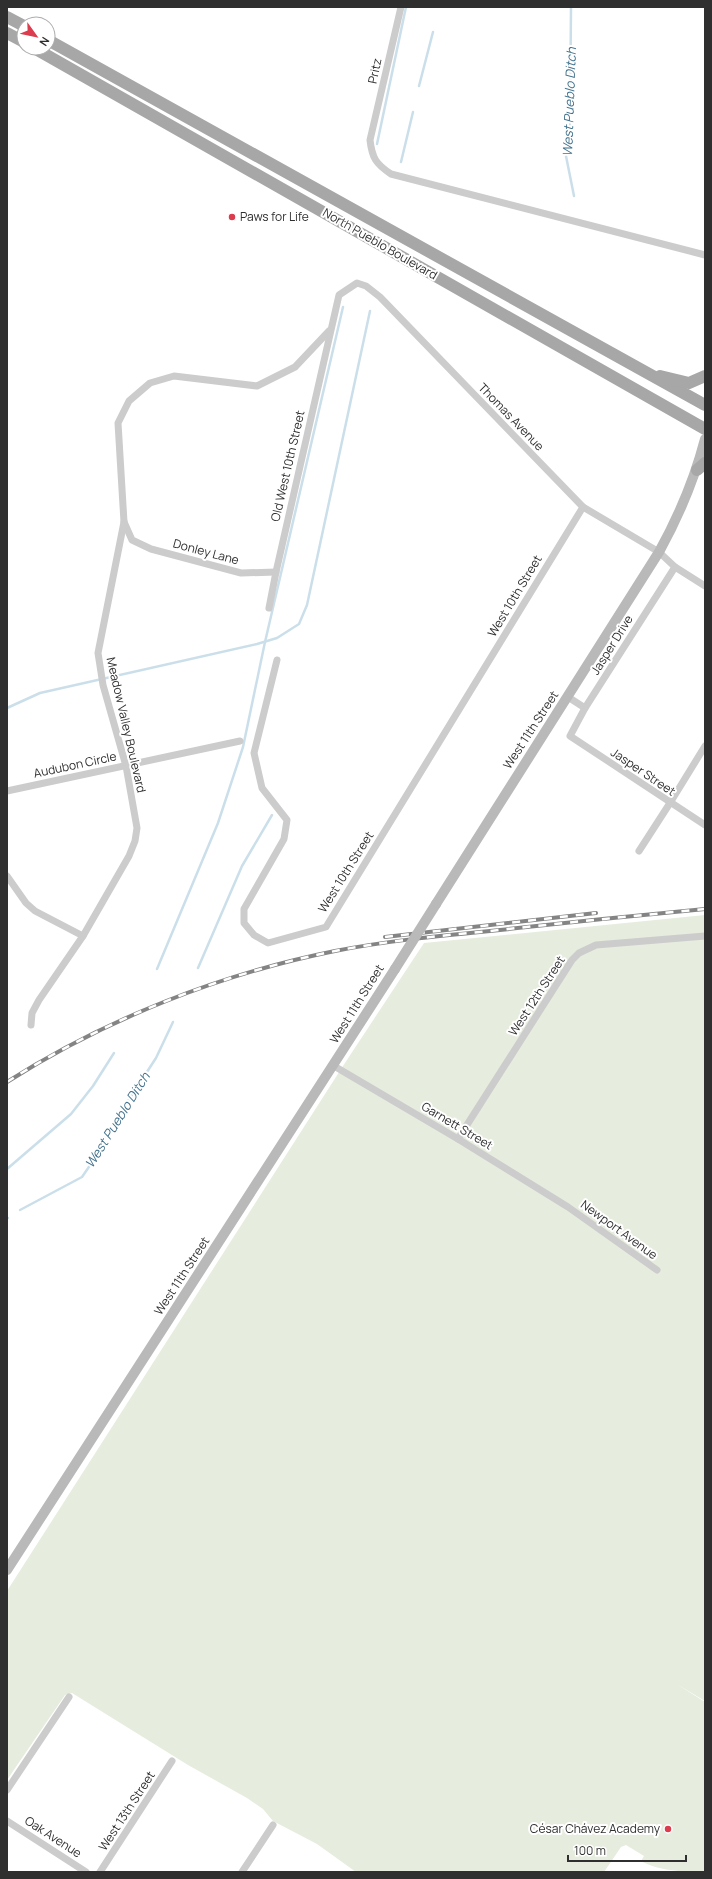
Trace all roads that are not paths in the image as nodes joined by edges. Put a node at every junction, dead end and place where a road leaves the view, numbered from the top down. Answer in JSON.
{"nodes":[{"id":1,"x":401,"y":7,"type":"edge"},
{"id":2,"x":7,"y":17,"type":"edge"},
{"id":3,"x":16,"y":22,"type":"edge"},
{"id":4,"x":7,"y":33,"type":"edge"},
{"id":5,"x":16,"y":38,"type":"edge"},
{"id":6,"x":56,"y":44,"type":"edge"},
{"id":7,"x":48,"y":56,"type":"edge"},
{"id":8,"x":705,"y":254,"type":"edge"},
{"id":9,"x":330,"y":329,"type":"junction"},
{"id":10,"x":648,"y":374,"type":"junction"},
{"id":11,"x":705,"y":376,"type":"edge"},
{"id":12,"x":705,"y":405,"type":"edge"},
{"id":13,"x":705,"y":429,"type":"edge"},
{"id":14,"x":705,"y":439,"type":"edge"},
{"id":15,"x":701,"y":466,"type":"edge"},
{"id":16,"x":583,"y":507,"type":"junction"},
{"id":17,"x":124,"y":522,"type":"junction"},
{"id":18,"x":132,"y":540,"type":"joint"},
{"id":19,"x":659,"y":552,"type":"junction"},
{"id":20,"x":675,"y":567,"type":"junction"},
{"id":21,"x":276,"y":572,"type":"junction"},
{"id":22,"x":705,"y":586,"type":"edge"},
{"id":23,"x":269,"y":608,"type":"dead end"},
{"id":24,"x":277,"y":660,"type":"dead end"},
{"id":25,"x":568,"y":697,"type":"junction"},
{"id":26,"x":585,"y":708,"type":"junction"},
{"id":27,"x":570,"y":736,"type":"joint"},
{"id":28,"x":240,"y":741,"type":"dead end"},
{"id":29,"x":705,"y":746,"type":"edge"},
{"id":30,"x":126,"y":766,"type":"junction"},
{"id":31,"x":7,"y":790,"type":"edge"},
{"id":32,"x":670,"y":803,"type":"junction"},
{"id":33,"x":705,"y":825,"type":"edge"},
{"id":34,"x":638,"y":851,"type":"dead end"},
{"id":35,"x":7,"y":876,"type":"edge"},
{"id":36,"x":83,"y":936,"type":"junction"},
{"id":37,"x":705,"y":936,"type":"edge"},
{"id":38,"x":31,"y":1025,"type":"dead end"},
{"id":39,"x":334,"y":1066,"type":"junction"},
{"id":40,"x":458,"y":1139,"type":"junction"},
{"id":41,"x":568,"y":1207,"type":"joint"},
{"id":42,"x":656,"y":1270,"type":"dead end"},
{"id":43,"x":7,"y":1570,"type":"edge"},
{"id":44,"x":69,"y":1697,"type":"dead end"},
{"id":45,"x":172,"y":1761,"type":"dead end"},
{"id":46,"x":7,"y":1790,"type":"edge"},
{"id":47,"x":7,"y":1821,"type":"edge"},
{"id":48,"x":273,"y":1825,"type":"dead end"},
{"id":49,"x":86,"y":1872,"type":"edge"},
{"id":50,"x":100,"y":1872,"type":"edge"},
{"id":51,"x":242,"y":1872,"type":"edge"}],
"edges":[{"from":1,"to":8,"type":"street","name":"Pritz"},
{"from":2,"to":3,"type":"main road"},
{"from":4,"to":5,"type":"main road"},
{"from":6,"to":10,"type":"main road","name":"North Pueblo Boulevard"},
{"from":7,"to":13,"type":"main road","name":"North Pueblo Boulevard"},
{"from":9,"to":16,"type":"street","name":"Thomas Avenue"},
{"from":9,"to":17,"type":"street","name":"Meadow Valley Boulevard"},
{"from":9,"to":21,"type":"street","name":"Old West 10th Street"},
{"from":10,"to":11,"type":"main road"},
{"from":10,"to":12,"type":"main road","name":"North Pueblo Boulevard"},
{"from":14,"to":15,"type":"street","name":"West 11th Street"},
{"from":15,"to":19,"type":"street","name":"West 11th Street"},
{"from":16,"to":19,"type":"street","name":"Thomas Avenue"},
{"from":16,"to":24,"type":"street","name":"West 10th Street"},
{"from":17,"to":18,"type":"street","name":"Meadow Valley Boulevard"},
{"from":17,"to":30,"type":"street","name":"Meadow Valley Boulevard"},
{"from":18,"to":21,"type":"street","name":"Donley Lane"},
{"from":19,"to":20,"type":"street","name":"Thomas Avenue"},
{"from":19,"to":25,"type":"street","name":"West 11th Street"},
{"from":20,"to":22,"type":"street","name":"Thomas Avenue"},
{"from":20,"to":26,"type":"street","name":"Jasper Drive"},
{"from":21,"to":23,"type":"street","name":"Old West 10th Street"},
{"from":25,"to":26,"type":"street"},
{"from":25,"to":39,"type":"street","name":"West 11th Street","bridge":true},
{"from":26,"to":27,"type":"street","name":"Jasper Drive"},
{"from":27,"to":32,"type":"street","name":"Jasper Street"},
{"from":28,"to":30,"type":"street","name":"Audubon Circle"},
{"from":29,"to":32,"type":"street"},
{"from":30,"to":31,"type":"street","name":"Audubon Circle"},
{"from":30,"to":36,"type":"street","name":"Meadow Valley Boulevard"},
{"from":32,"to":33,"type":"street","name":"Jasper Street"},
{"from":32,"to":34,"type":"street"},
{"from":35,"to":36,"type":"street"},
{"from":36,"to":38,"type":"street","name":"Meadow Valley Boulevard"},
{"from":37,"to":40,"type":"street","name":"West 12th Street"},
{"from":39,"to":40,"type":"street","name":"Garnett Street"},
{"from":39,"to":43,"type":"street","name":"West 11th Street"},
{"from":40,"to":41,"type":"street","name":"Garnett Street"},
{"from":41,"to":42,"type":"street","name":"Newport Avenue"},
{"from":44,"to":46,"type":"street"},
{"from":45,"to":50,"type":"street","name":"West 13th Street"},
{"from":47,"to":49,"type":"street","name":"Oak Avenue"},
{"from":48,"to":51,"type":"street"}]}
